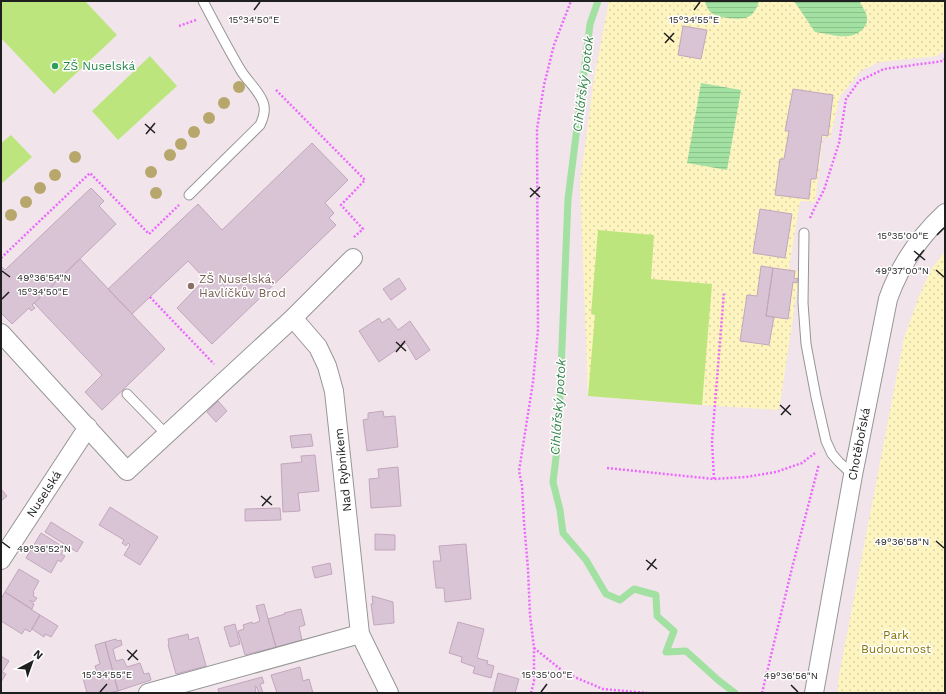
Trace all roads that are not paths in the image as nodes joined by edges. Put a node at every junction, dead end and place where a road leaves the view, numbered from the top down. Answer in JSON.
{"nodes":[{"id":1,"x":203,"y":1,"type":"edge"},
{"id":2,"x":189,"y":195,"type":"road end"},
{"id":3,"x":945,"y":213,"type":"edge"},
{"id":4,"x":804,"y":233,"type":"road end"},
{"id":5,"x":351,"y":250,"type":"road end"},
{"id":6,"x":293,"y":318,"type":"junction"},
{"id":7,"x":1,"y":334,"type":"edge"},
{"id":8,"x":127,"y":394,"type":"dead end"},
{"id":9,"x":88,"y":428,"type":"junction"},
{"id":10,"x":166,"y":434,"type":"junction"},
{"id":11,"x":853,"y":475,"type":"junction"},
{"id":12,"x":1,"y":560,"type":"edge"},
{"id":13,"x":360,"y":634,"type":"junction"},
{"id":14,"x":148,"y":693,"type":"edge"},
{"id":15,"x":389,"y":693,"type":"edge"},
{"id":16,"x":814,"y":693,"type":"edge"}],
"edges":[{"from":1,"to":2,"type":"lane"},
{"from":3,"to":11,"type":"street","name":"Chotěbořská"},
{"from":4,"to":11,"type":"lane"},
{"from":5,"to":6,"type":"street"},
{"from":6,"to":10,"type":"street"},
{"from":6,"to":13,"type":"street","name":"Nad Rybníkem"},
{"from":7,"to":9,"type":"street"},
{"from":8,"to":10,"type":"lane"},
{"from":9,"to":10,"type":"street"},
{"from":9,"to":12,"type":"street","name":"Nuselská"},
{"from":11,"to":16,"type":"street","name":"Chotěbořská"},
{"from":13,"to":14,"type":"street"},
{"from":13,"to":15,"type":"street","name":"Nad Rybníkem"}]}
